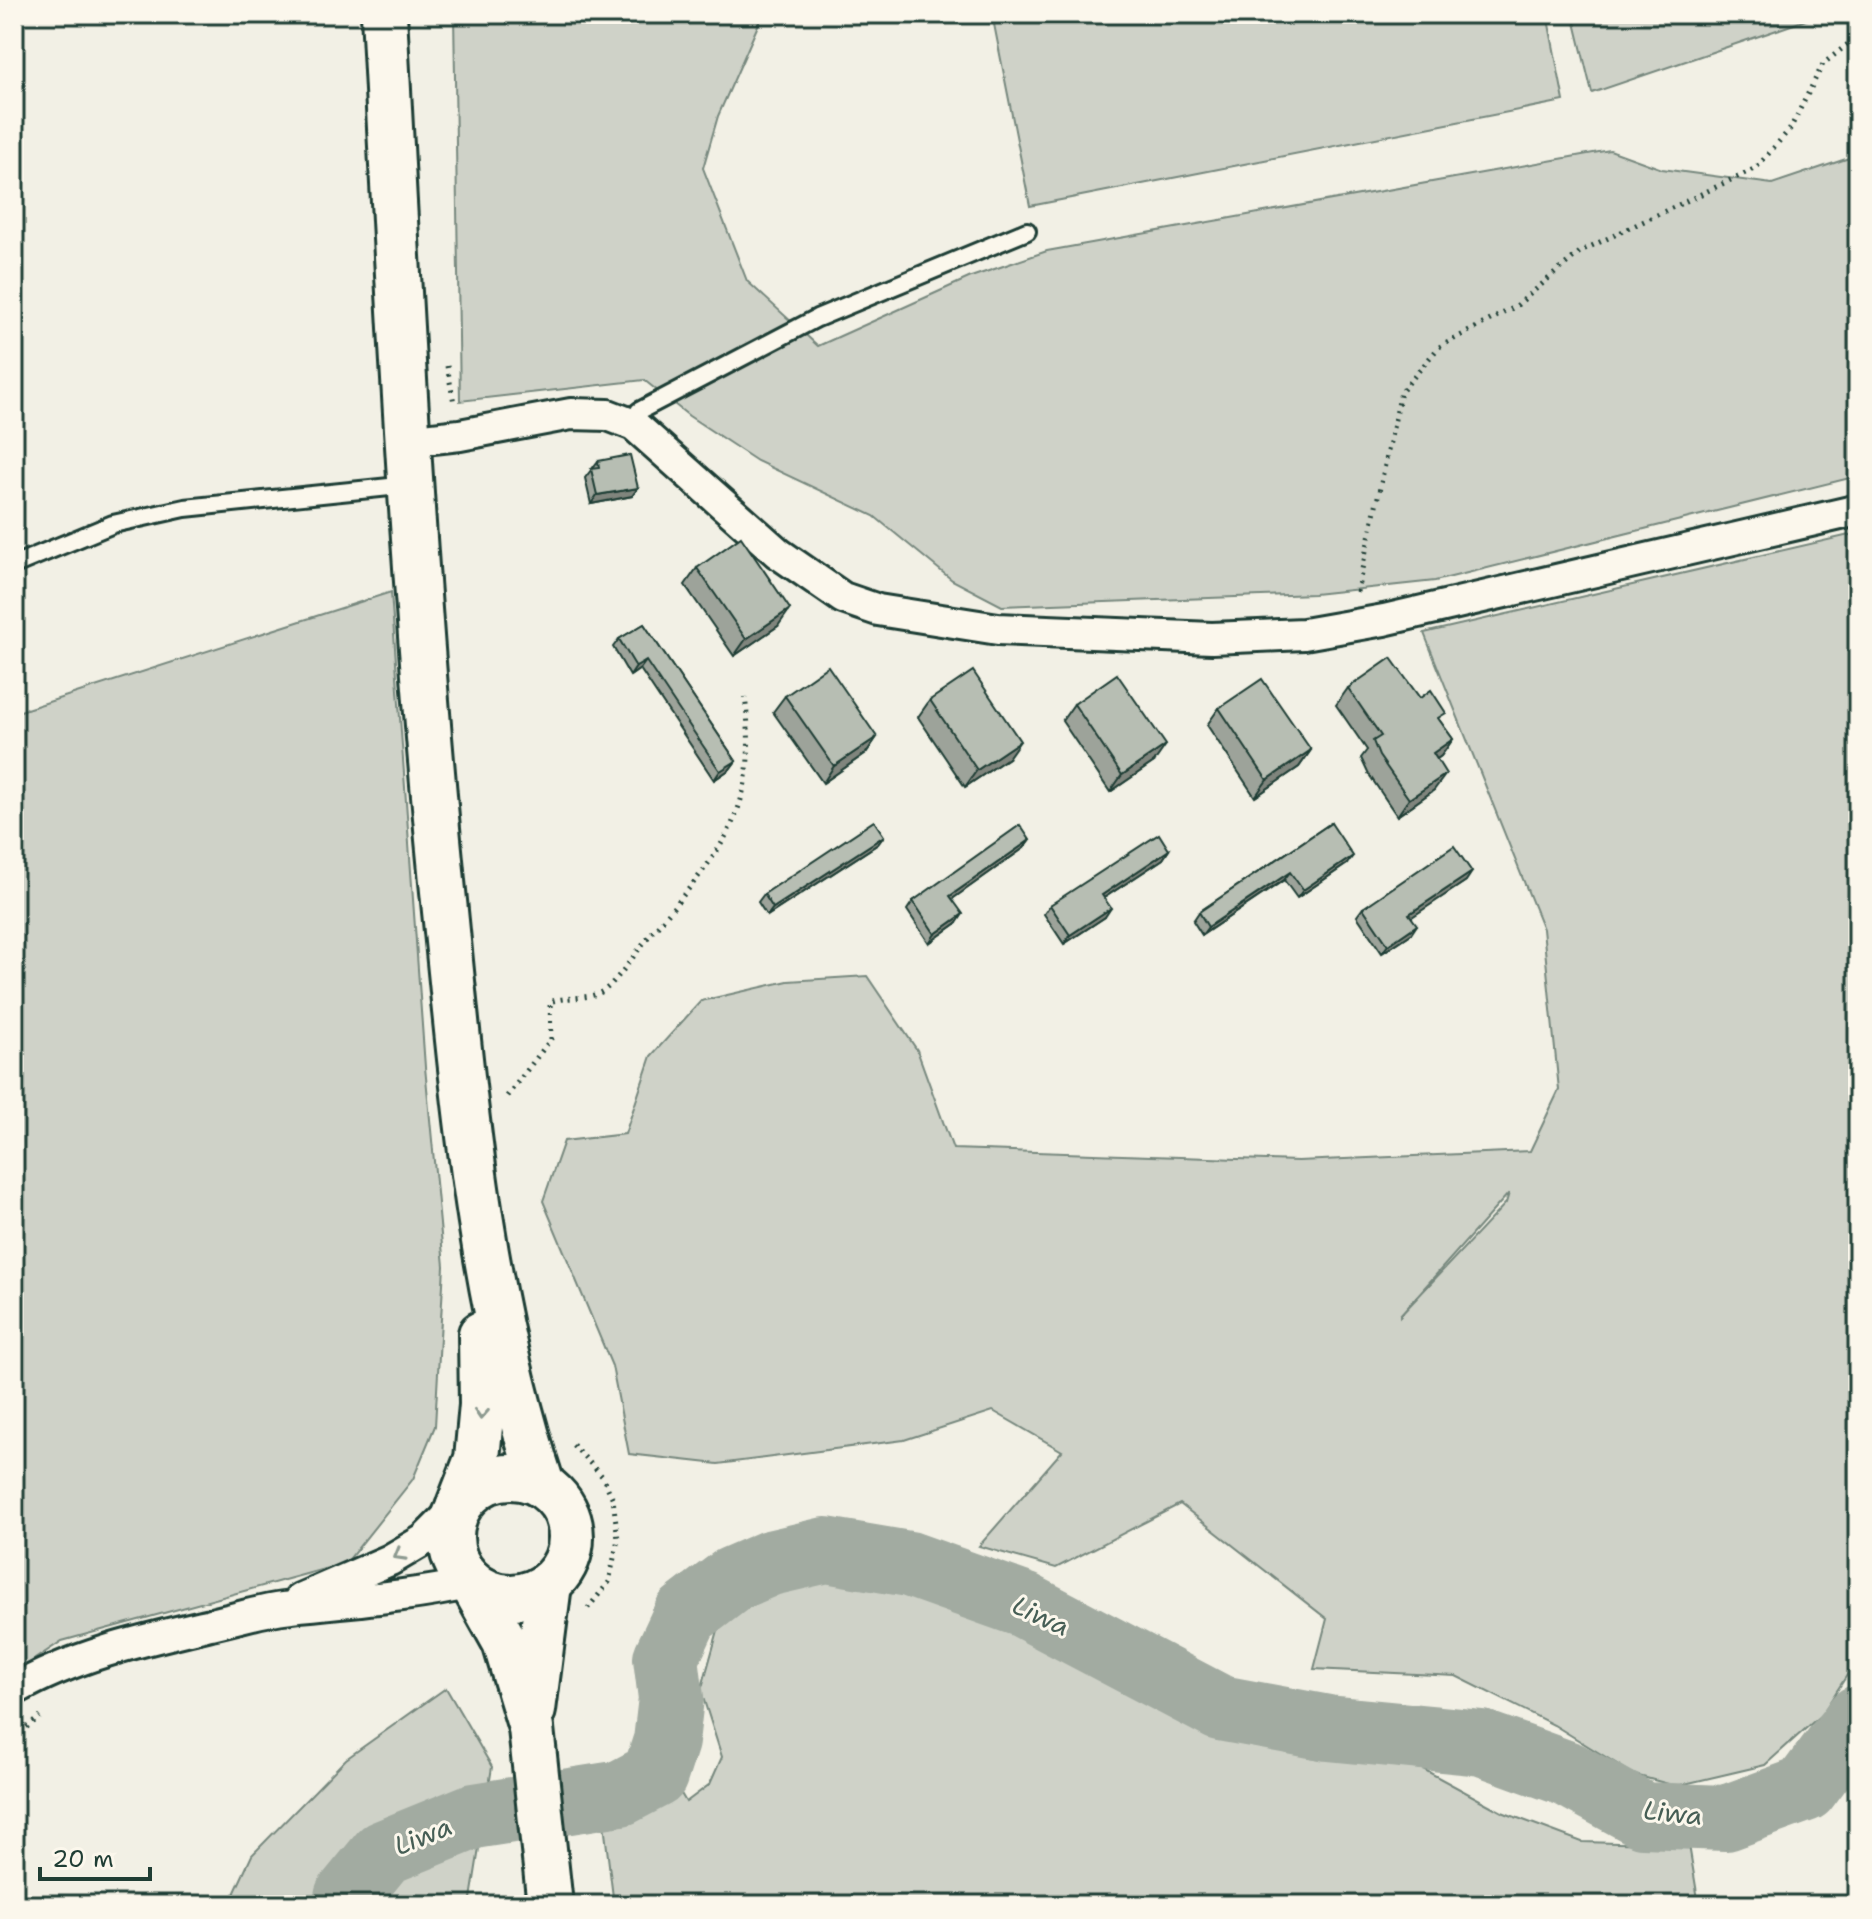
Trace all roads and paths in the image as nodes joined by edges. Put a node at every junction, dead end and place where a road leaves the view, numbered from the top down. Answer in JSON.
{"nodes":[{"id":1,"x":384,"y":14,"type":"edge"},
{"id":2,"x":1858,"y":36,"type":"edge"},
{"id":3,"x":1027,"y":231,"type":"dead end"},
{"id":4,"x":444,"y":351,"type":"dead end"},
{"id":5,"x":634,"y":425,"type":"junction"},
{"id":6,"x":460,"y":435,"type":"junction"},
{"id":7,"x":406,"y":441,"type":"junction"},
{"id":8,"x":409,"y":485,"type":"junction"},
{"id":9,"x":1858,"y":510,"type":"edge"},
{"id":10,"x":14,"y":565,"type":"edge"},
{"id":11,"x":1350,"y":626,"type":"junction"},
{"id":12,"x":745,"y":697,"type":"dead end"},
{"id":13,"x":505,"y":1080,"type":"dead end"},
{"id":14,"x":507,"y":1096,"type":"junction"},
{"id":15,"x":508,"y":1110,"type":"dead end"},
{"id":16,"x":479,"y":1224,"type":"junction"},
{"id":17,"x":571,"y":1443,"type":"dead end"},
{"id":18,"x":542,"y":1485,"type":"junction"},
{"id":19,"x":459,"y":1505,"type":"junction"},
{"id":20,"x":472,"y":1583,"type":"junction"},
{"id":21,"x":549,"y":1584,"type":"junction"},
{"id":22,"x":280,"y":1608,"type":"junction"},
{"id":23,"x":582,"y":1615,"type":"dead end"},
{"id":24,"x":14,"y":1690,"type":"edge"},
{"id":25,"x":531,"y":1728,"type":"junction"},
{"id":26,"x":550,"y":1905,"type":"edge"}],
"edges":[{"from":1,"to":7,"type":"main road"},
{"from":2,"to":11,"type":"path"},
{"from":3,"to":5,"type":"lane"},
{"from":4,"to":6,"type":"path"},
{"from":5,"to":6,"type":"street"},
{"from":5,"to":11,"type":"street"},
{"from":6,"to":7,"type":"street"},
{"from":7,"to":8,"type":"main road"},
{"from":8,"to":10,"type":"lane"},
{"from":8,"to":16,"type":"main road"},
{"from":9,"to":11,"type":"street"},
{"from":12,"to":14,"type":"path"},
{"from":13,"to":14,"type":"path"},
{"from":14,"to":15,"type":"path"},
{"from":16,"to":18,"type":"main road"},
{"from":16,"to":19,"type":"main road","one_way":true},
{"from":17,"to":23,"type":"path"},
{"from":18,"to":19,"type":"main road"},
{"from":18,"to":21,"type":"main road"},
{"from":19,"to":20,"type":"main road"},
{"from":19,"to":22,"type":"street","one_way":true},
{"from":20,"to":21,"type":"main road"},
{"from":20,"to":22,"type":"street"},
{"from":20,"to":25,"type":"main road"},
{"from":21,"to":25,"type":"main road"},
{"from":22,"to":24,"type":"street"},
{"from":25,"to":26,"type":"main road"}]}
